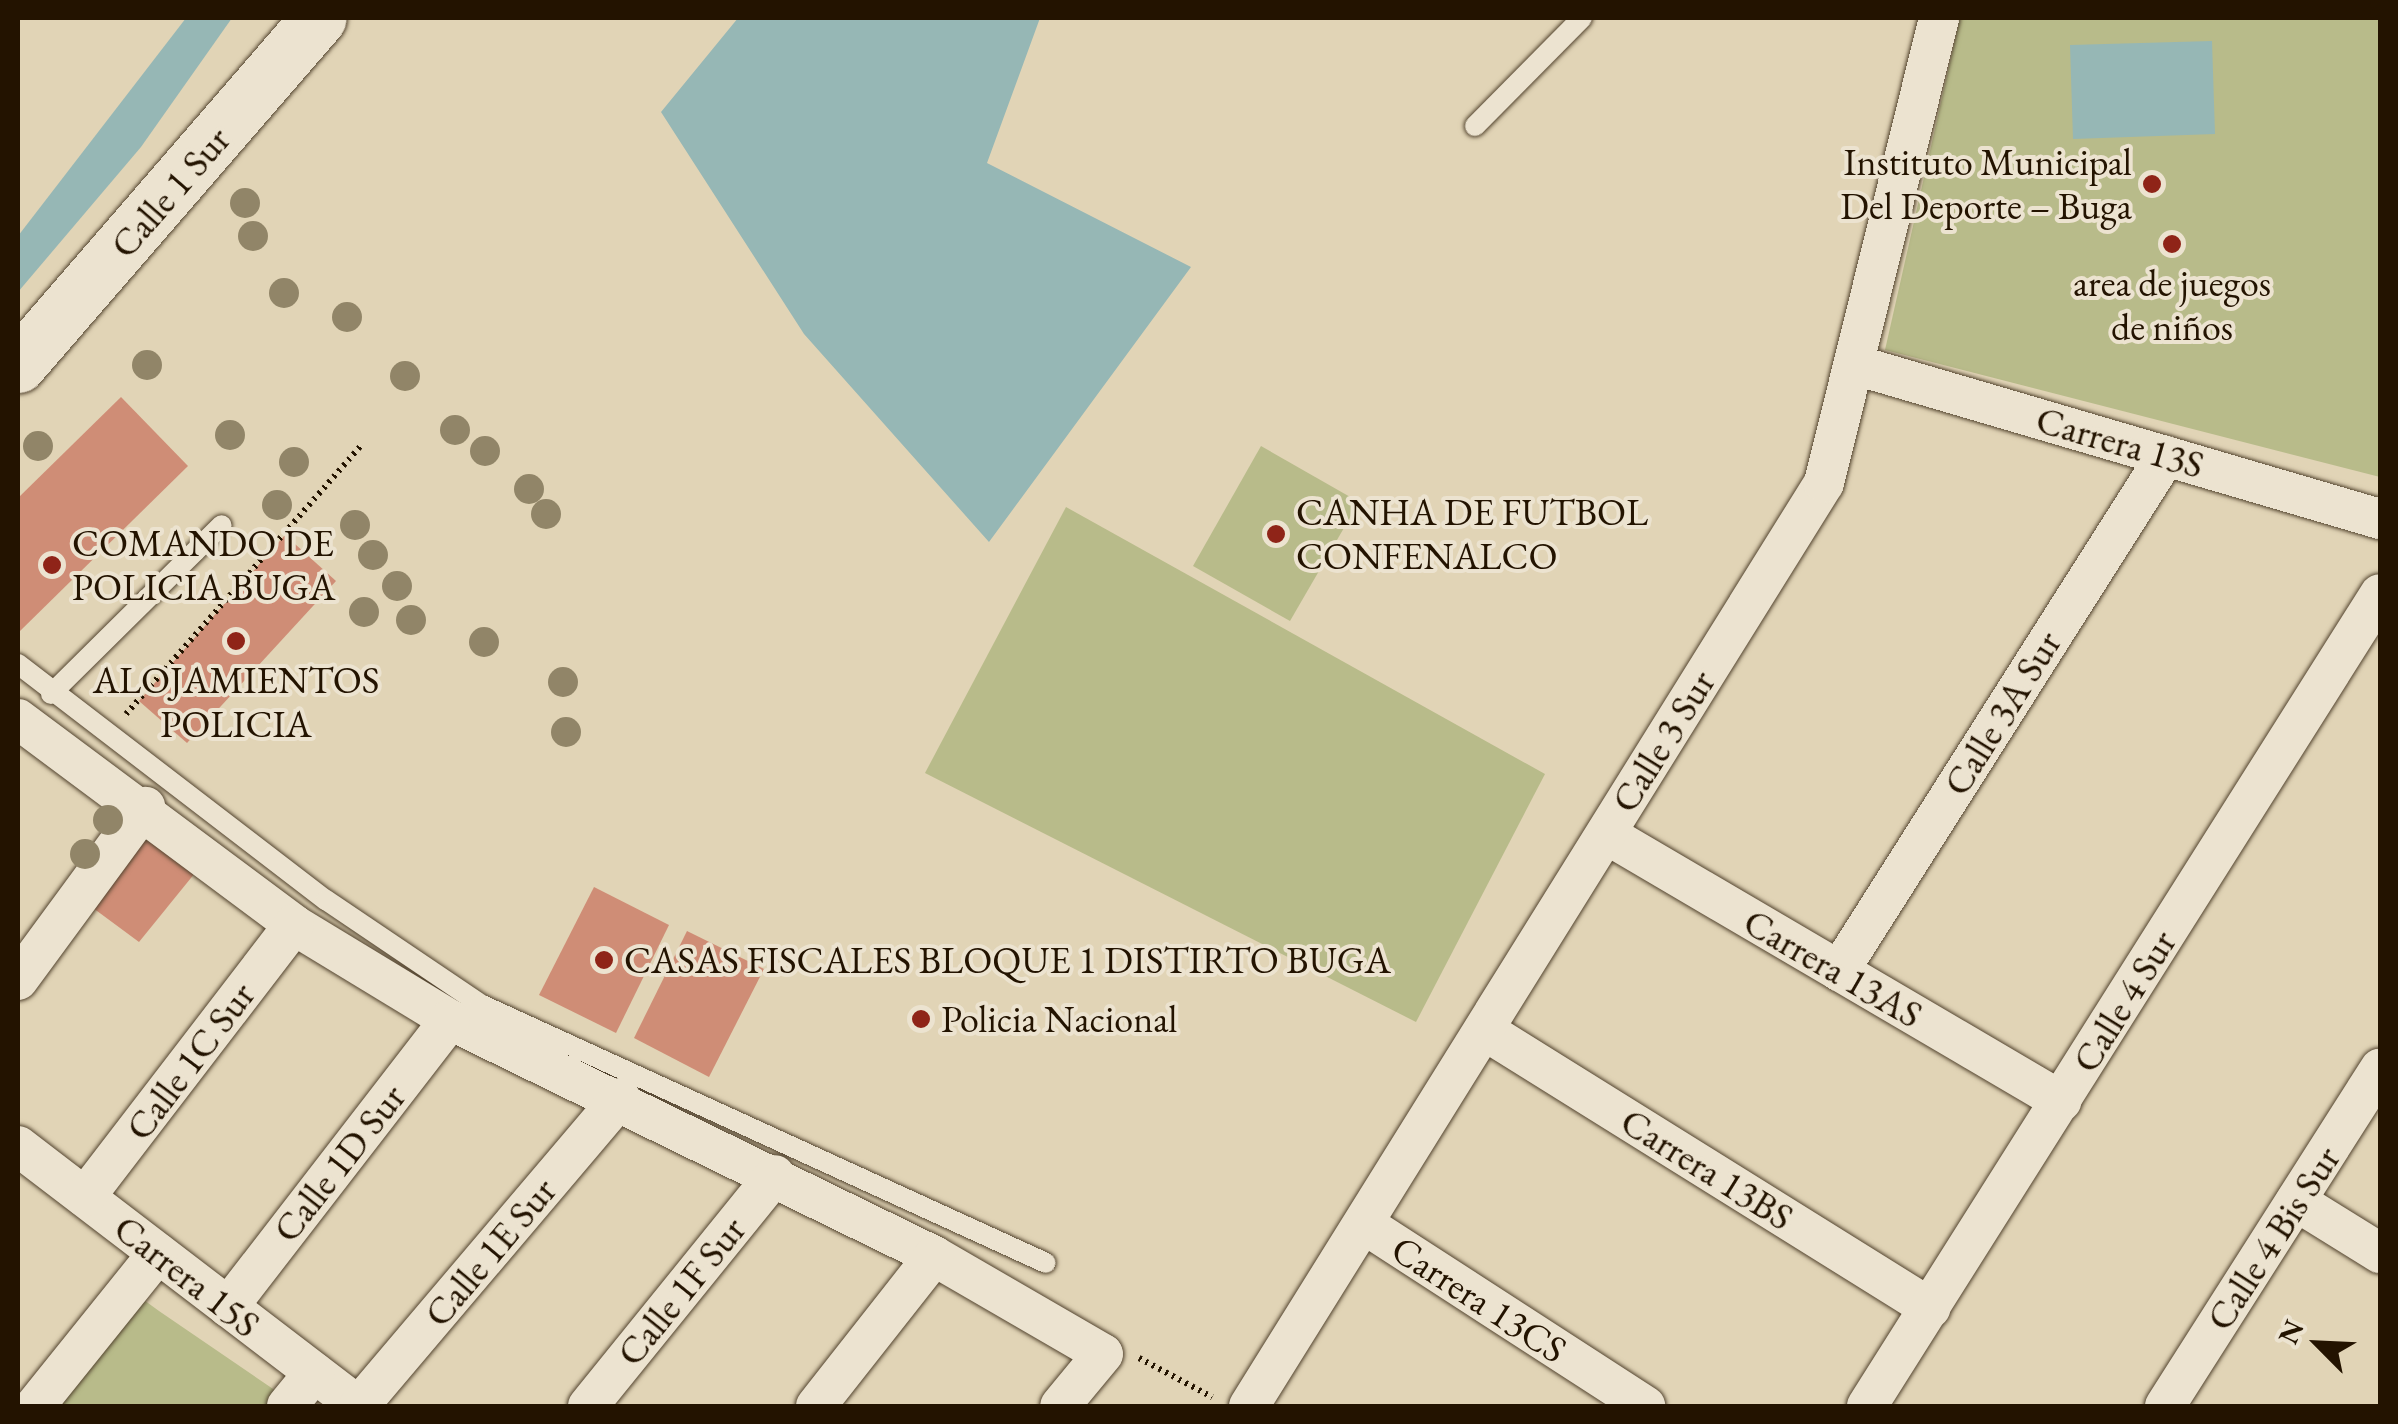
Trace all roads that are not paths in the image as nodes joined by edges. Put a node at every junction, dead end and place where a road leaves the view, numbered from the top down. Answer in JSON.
{"nodes":[{"id":1,"x":319,"y":18,"type":"edge"},
{"id":2,"x":1582,"y":18,"type":"edge"},
{"id":3,"x":1940,"y":18,"type":"edge"},
{"id":4,"x":1476,"y":126,"type":"dead end"},
{"id":5,"x":18,"y":365,"type":"edge"},
{"id":6,"x":1859,"y":366,"type":"junction"},
{"id":7,"x":2166,"y":456,"type":"junction"},
{"id":8,"x":2380,"y":518,"type":"edge"},
{"id":9,"x":222,"y":526,"type":"dead end"},
{"id":10,"x":2380,"y":594,"type":"edge"},
{"id":11,"x":18,"y":664,"type":"edge"},
{"id":12,"x":51,"y":694,"type":"junction"},
{"id":13,"x":18,"y":719,"type":"edge"},
{"id":14,"x":145,"y":807,"type":"junction"},
{"id":15,"x":1606,"y":834,"type":"junction"},
{"id":16,"x":294,"y":925,"type":"junction"},
{"id":17,"x":1838,"y":971,"type":"junction"},
{"id":18,"x":18,"y":980,"type":"edge"},
{"id":19,"x":450,"y":1020,"type":"junction"},
{"id":20,"x":1484,"y":1030,"type":"junction"},
{"id":21,"x":2380,"y":1069,"type":"edge"},
{"id":22,"x":620,"y":1098,"type":"junction"},
{"id":23,"x":2060,"y":1102,"type":"junction"},
{"id":24,"x":18,"y":1146,"type":"edge"},
{"id":25,"x":775,"y":1175,"type":"junction"},
{"id":26,"x":85,"y":1198,"type":"junction"},
{"id":27,"x":2296,"y":1201,"type":"junction"},
{"id":28,"x":1364,"y":1224,"type":"junction"},
{"id":29,"x":158,"y":1253,"type":"junction"},
{"id":30,"x":2380,"y":1253,"type":"edge"},
{"id":31,"x":934,"y":1256,"type":"junction"},
{"id":32,"x":1046,"y":1263,"type":"dead end"},
{"id":33,"x":228,"y":1307,"type":"junction"},
{"id":34,"x":1930,"y":1308,"type":"junction"},
{"id":35,"x":314,"y":1373,"type":"junction"},
{"id":36,"x":1238,"y":1405,"type":"edge"},
{"id":37,"x":35,"y":1406,"type":"edge"},
{"id":38,"x":287,"y":1406,"type":"edge"},
{"id":39,"x":358,"y":1406,"type":"edge"},
{"id":40,"x":588,"y":1406,"type":"edge"},
{"id":41,"x":816,"y":1406,"type":"edge"},
{"id":42,"x":1060,"y":1406,"type":"edge"},
{"id":43,"x":1645,"y":1406,"type":"edge"},
{"id":44,"x":1868,"y":1406,"type":"edge"},
{"id":45,"x":2165,"y":1406,"type":"edge"}],
"edges":[{"from":1,"to":5,"type":"main road","name":"Calle 1 Sur"},
{"from":2,"to":4,"type":"lane"},
{"from":3,"to":6,"type":"street","name":"Calle 3 Sur"},
{"from":6,"to":7,"type":"street","name":"Carrera 13S"},
{"from":6,"to":15,"type":"street","name":"Calle 3 Sur"},
{"from":7,"to":8,"type":"street","name":"Carrera 13S"},
{"from":7,"to":17,"type":"street","name":"Calle 3A Sur"},
{"from":9,"to":12,"type":"lane"},
{"from":10,"to":23,"type":"street","name":"Calle 4 Sur"},
{"from":11,"to":12,"type":"lane"},
{"from":12,"to":32,"type":"lane"},
{"from":13,"to":14,"type":"street"},
{"from":14,"to":16,"type":"street"},
{"from":14,"to":18,"type":"street"},
{"from":15,"to":17,"type":"street","name":"Carrera 13AS"},
{"from":15,"to":20,"type":"street","name":"Calle 3 Sur"},
{"from":16,"to":19,"type":"street"},
{"from":16,"to":26,"type":"street","name":"Calle 1C Sur"},
{"from":17,"to":23,"type":"street","name":"Carrera 13AS"},
{"from":19,"to":22,"type":"street"},
{"from":19,"to":33,"type":"street","name":"Calle 1D Sur"},
{"from":20,"to":28,"type":"street","name":"Calle 3 Sur"},
{"from":20,"to":34,"type":"street","name":"Carrera 13BS"},
{"from":21,"to":27,"type":"street","name":"Calle 4 Bis Sur"},
{"from":22,"to":25,"type":"street"},
{"from":22,"to":39,"type":"street","name":"Calle 1E Sur"},
{"from":23,"to":34,"type":"street","name":"Calle 4 Sur"},
{"from":24,"to":26,"type":"street","name":"Carrera 15S"},
{"from":25,"to":31,"type":"street"},
{"from":25,"to":40,"type":"street","name":"Calle 1F Sur"},
{"from":26,"to":29,"type":"street","name":"Carrera 15S"},
{"from":27,"to":30,"type":"street"},
{"from":27,"to":45,"type":"street","name":"Calle 4 Bis Sur"},
{"from":28,"to":36,"type":"street","name":"Calle 3 Sur"},
{"from":28,"to":43,"type":"street","name":"Carrera 13CS"},
{"from":29,"to":33,"type":"street","name":"Carrera 15S"},
{"from":29,"to":37,"type":"street"},
{"from":31,"to":41,"type":"street"},
{"from":31,"to":42,"type":"street"},
{"from":33,"to":35,"type":"street","name":"Carrera 15S"},
{"from":34,"to":44,"type":"street","name":"Calle 4 Sur"},
{"from":35,"to":38,"type":"street"},
{"from":35,"to":39,"type":"street","name":"Carrera 15S"}]}
